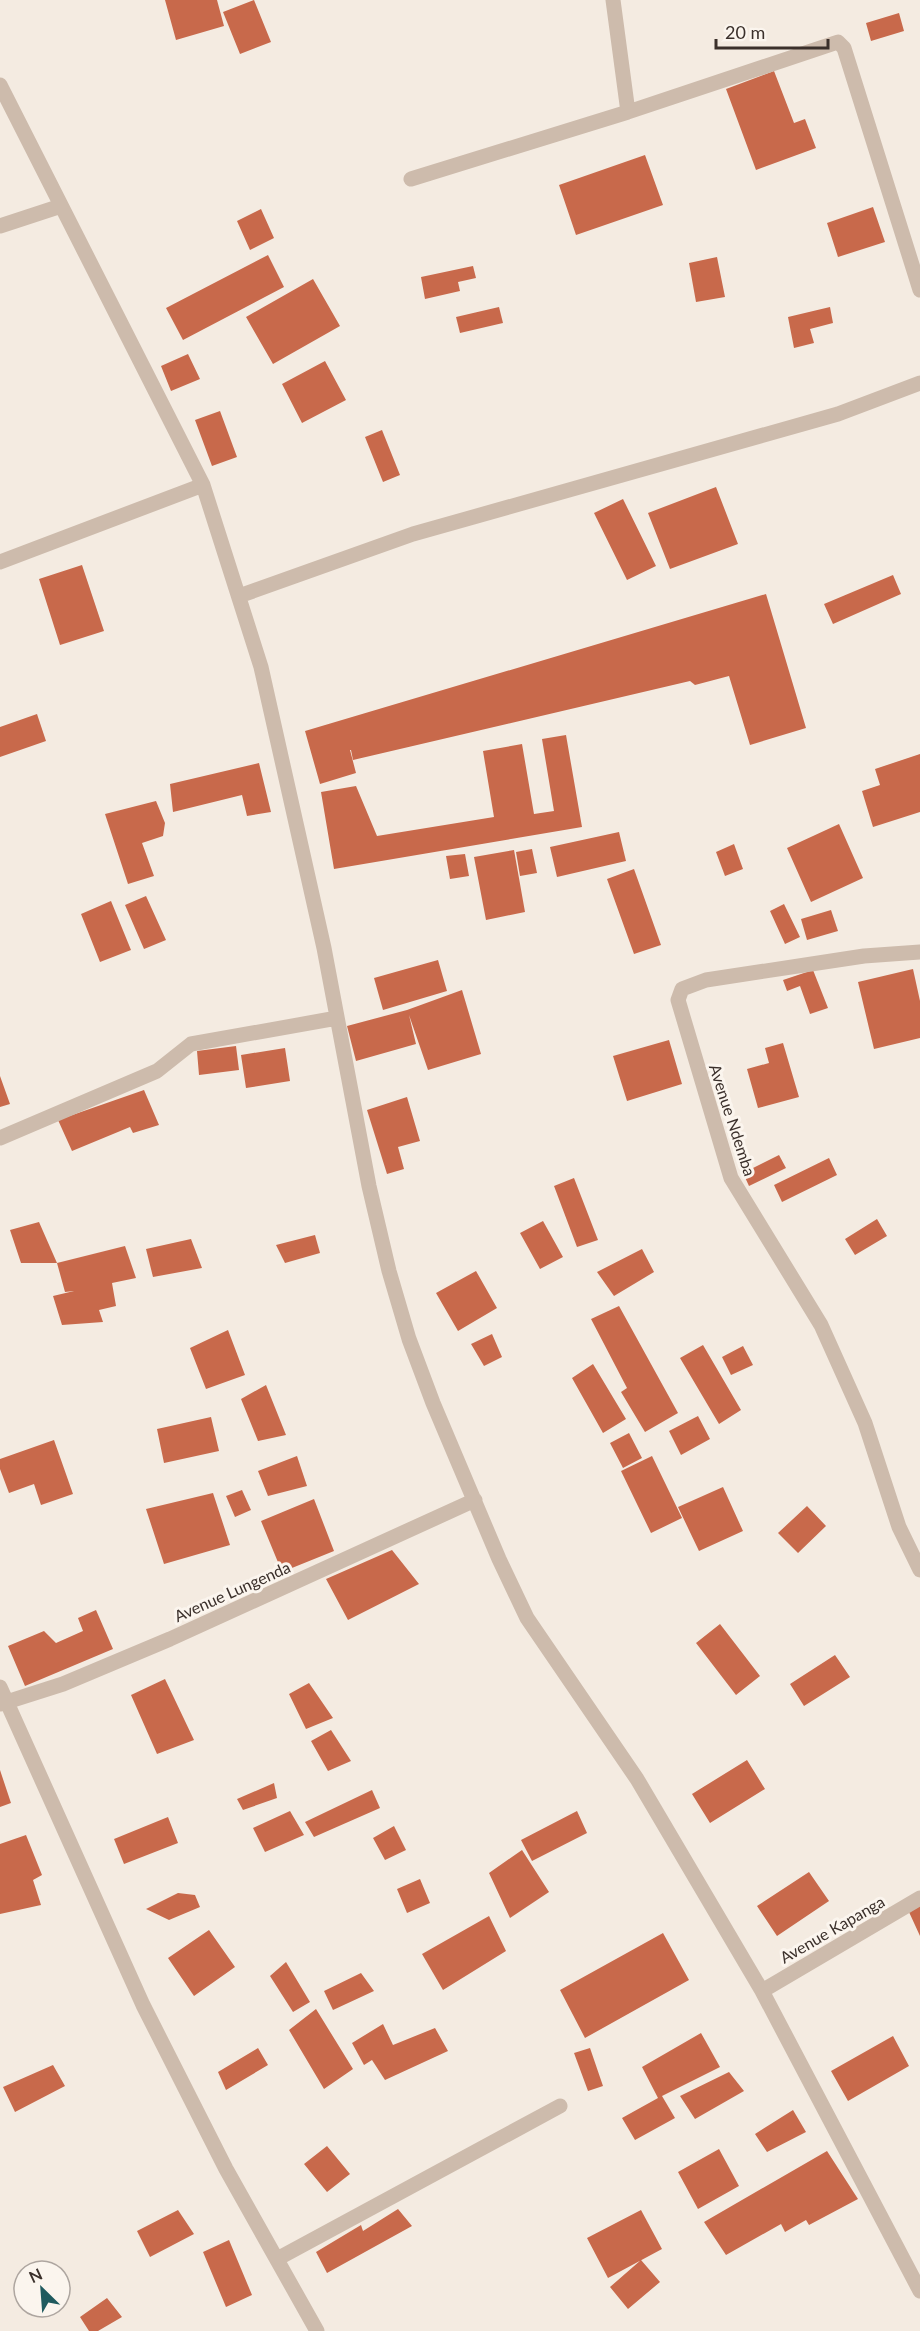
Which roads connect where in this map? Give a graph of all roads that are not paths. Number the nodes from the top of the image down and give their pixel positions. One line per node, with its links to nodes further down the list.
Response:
1 (613, 0): 3 (street)
2 (0, 85): 5 (street)
3 (628, 112): 4 (street); 7 (street)
4 (411, 179)
5 (61, 206): 6 (street); 9 (street)
6 (0, 226)
7 (920, 290)
8 (920, 383): 11 (street)
9 (203, 485): 10 (street); 11 (street)
10 (0, 562)
11 (239, 596): 13 (street)
12 (920, 952): 16 (street, Avenue Ndemba)
13 (337, 1018): 14 (street); 15 (street)
14 (0, 1138)
15 (475, 1500): 18 (street, Avenue Lungenda); 20 (street)
16 (920, 1570)
17 (0, 1687): 18 (street)
18 (4, 1703): 22 (street)
19 (920, 1898): 20 (street, Avenue Kapanga)
20 (762, 1991): 23 (street)
21 (560, 2106): 22 (street)
22 (277, 2259): 24 (street)
23 (920, 2290)
24 (317, 2331)

